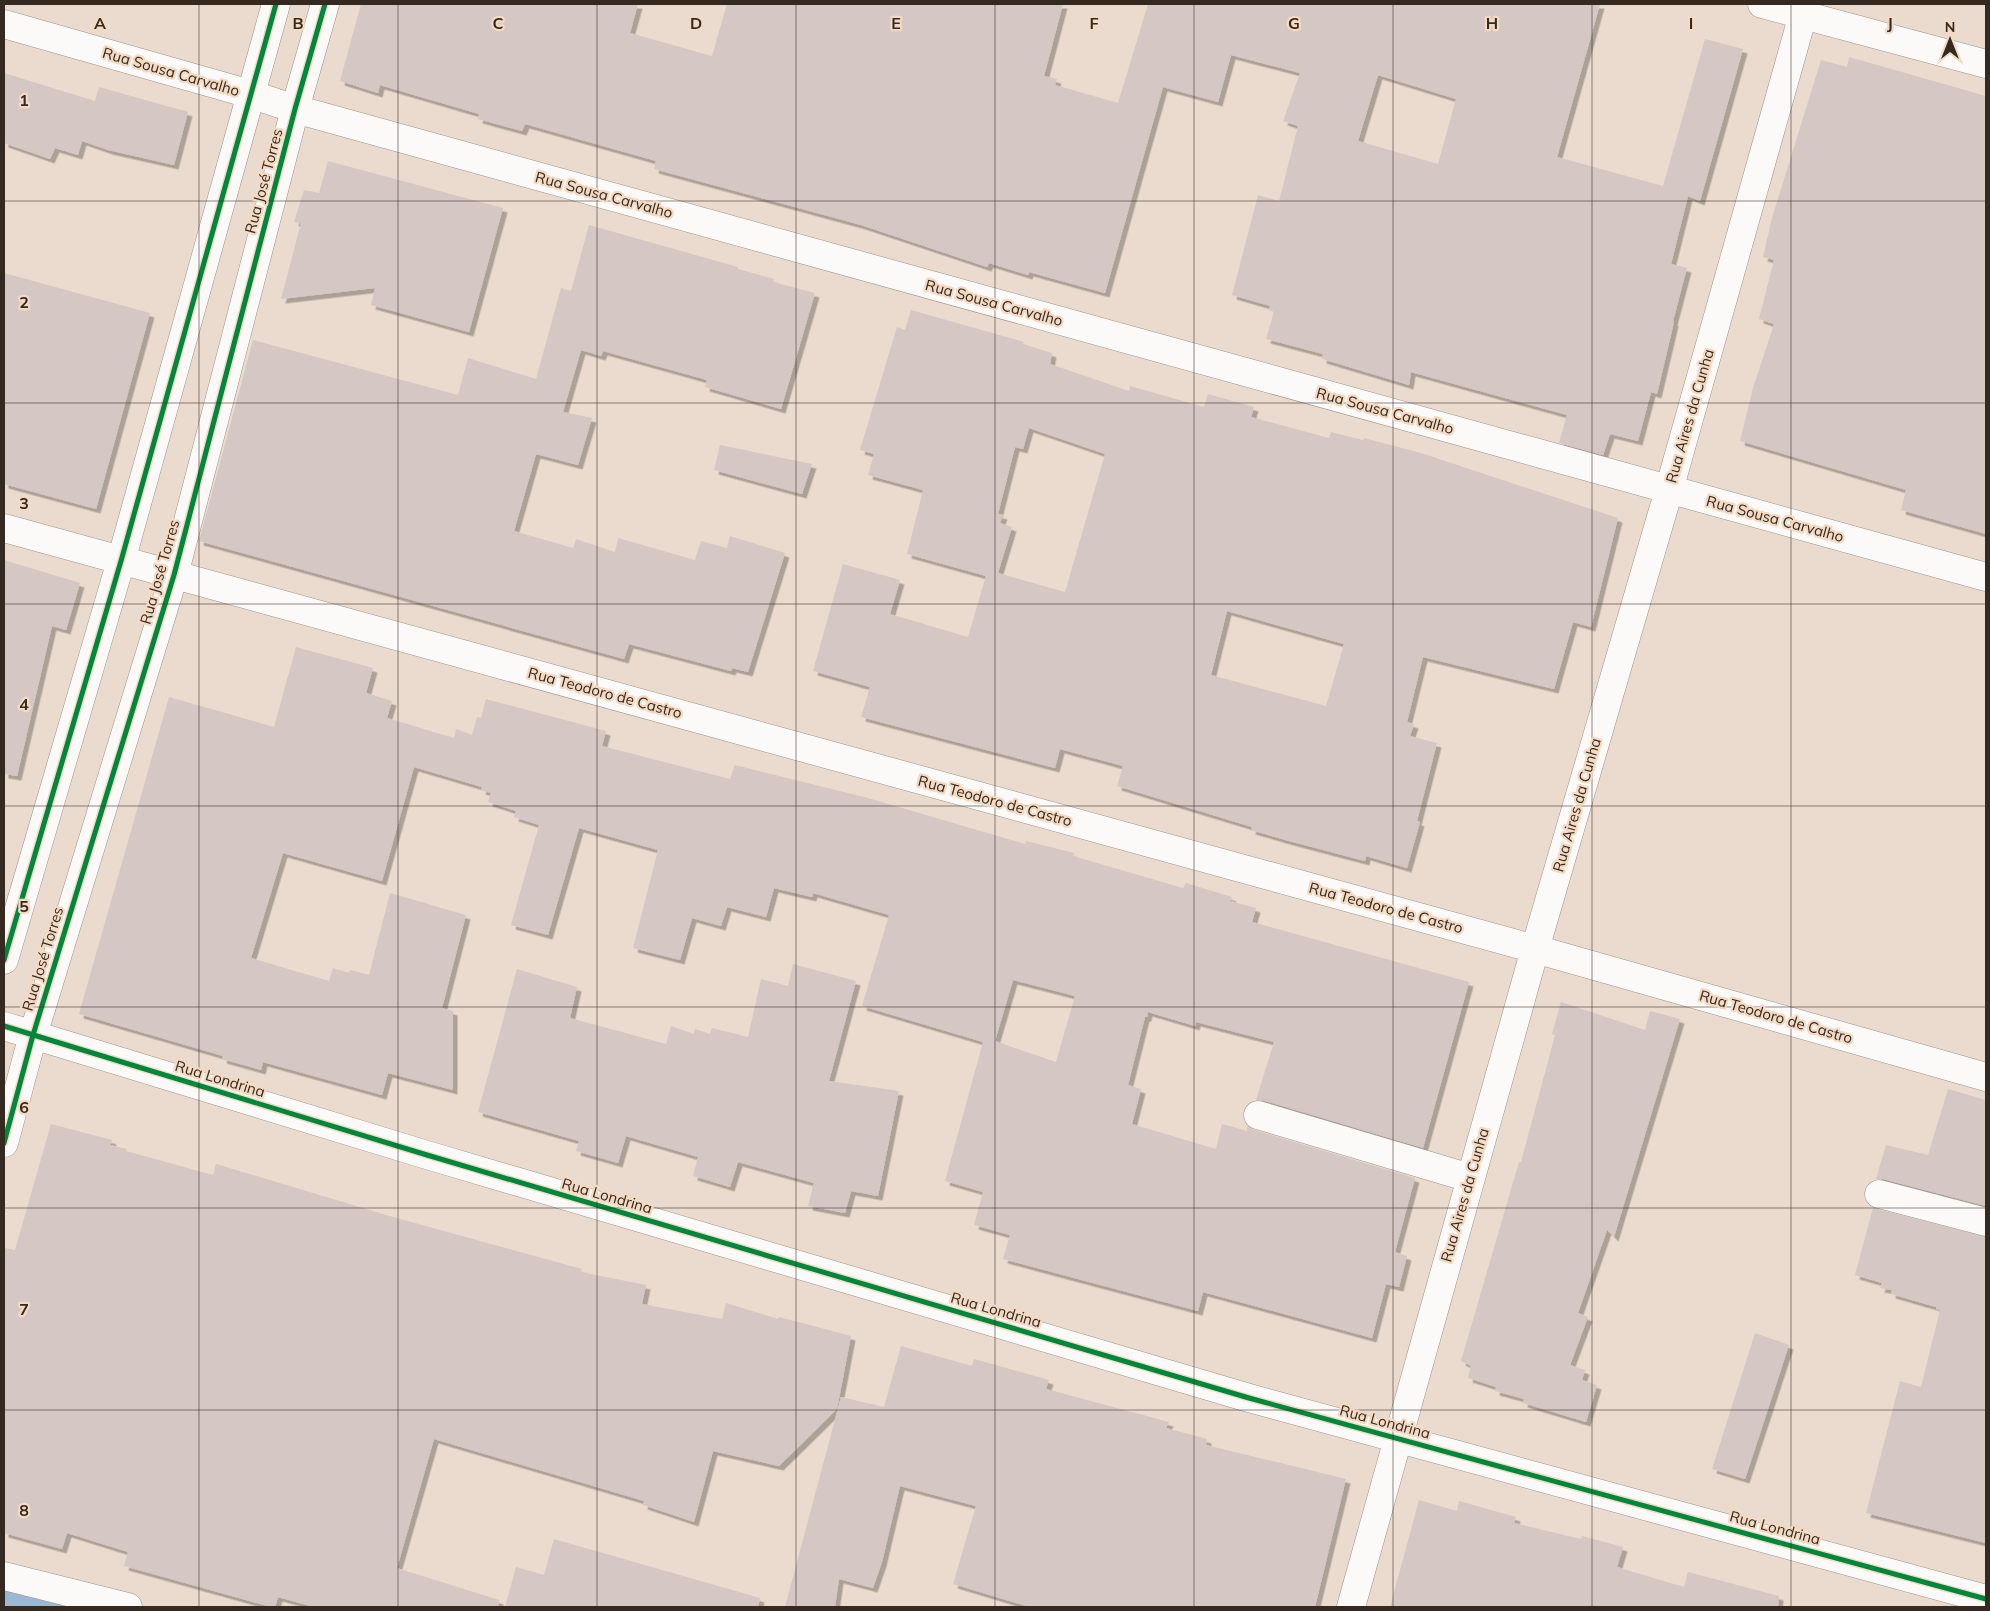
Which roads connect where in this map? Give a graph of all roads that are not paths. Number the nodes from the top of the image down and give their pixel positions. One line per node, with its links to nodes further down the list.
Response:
1 (276, 4): 7 (street)
2 (324, 4): 8 (street, Rua José Torres)
3 (1762, 4): 4 (street)
4 (1804, 9): 6 (street); 9 (street, Rua Aires da Cunha)
5 (4, 24): 7 (street, Rua Sousa Carvalho)
6 (1986, 64)
7 (250, 94): 8 (street, Rua Sousa Carvalho); 11 (street)
8 (295, 109): 9 (street, Rua Sousa Carvalho); 12 (street, Rua José Torres)
9 (1669, 490): 13 (street, Rua Sousa Carvalho); 14 (street, Rua Aires da Cunha)
10 (4, 528): 11 (street, Rua Teodoro de Castro)
11 (121, 561): 12 (street, Rua Teodoro de Castro); 15 (street)
12 (174, 575): 14 (street, Rua Teodoro de Castro); 17 (street, Rua José Torres)
13 (1986, 577)
14 (1535, 949): 18 (street, Rua Teodoro de Castro); 22 (street, Rua Aires da Cunha)
15 (4, 960)
16 (4, 1026): 17 (street, Rua Londrina)
17 (33, 1035): 19 (street, Rua José Torres); 25 (street, Rua Londrina)
18 (1986, 1077)
19 (12, 1084): 21 (street, Rua José Torres)
20 (1258, 1116): 22 (street)
21 (4, 1143)
22 (1470, 1178): 25 (street, Rua Aires da Cunha)
23 (1878, 1194): 24 (street)
24 (1986, 1222)
25 (1397, 1439): 27 (street, Rua Londrina); 29 (street, Rua Aires da Cunha)
26 (4, 1576): 28 (street)
27 (1986, 1599)
28 (119, 1606)
29 (1351, 1607)

